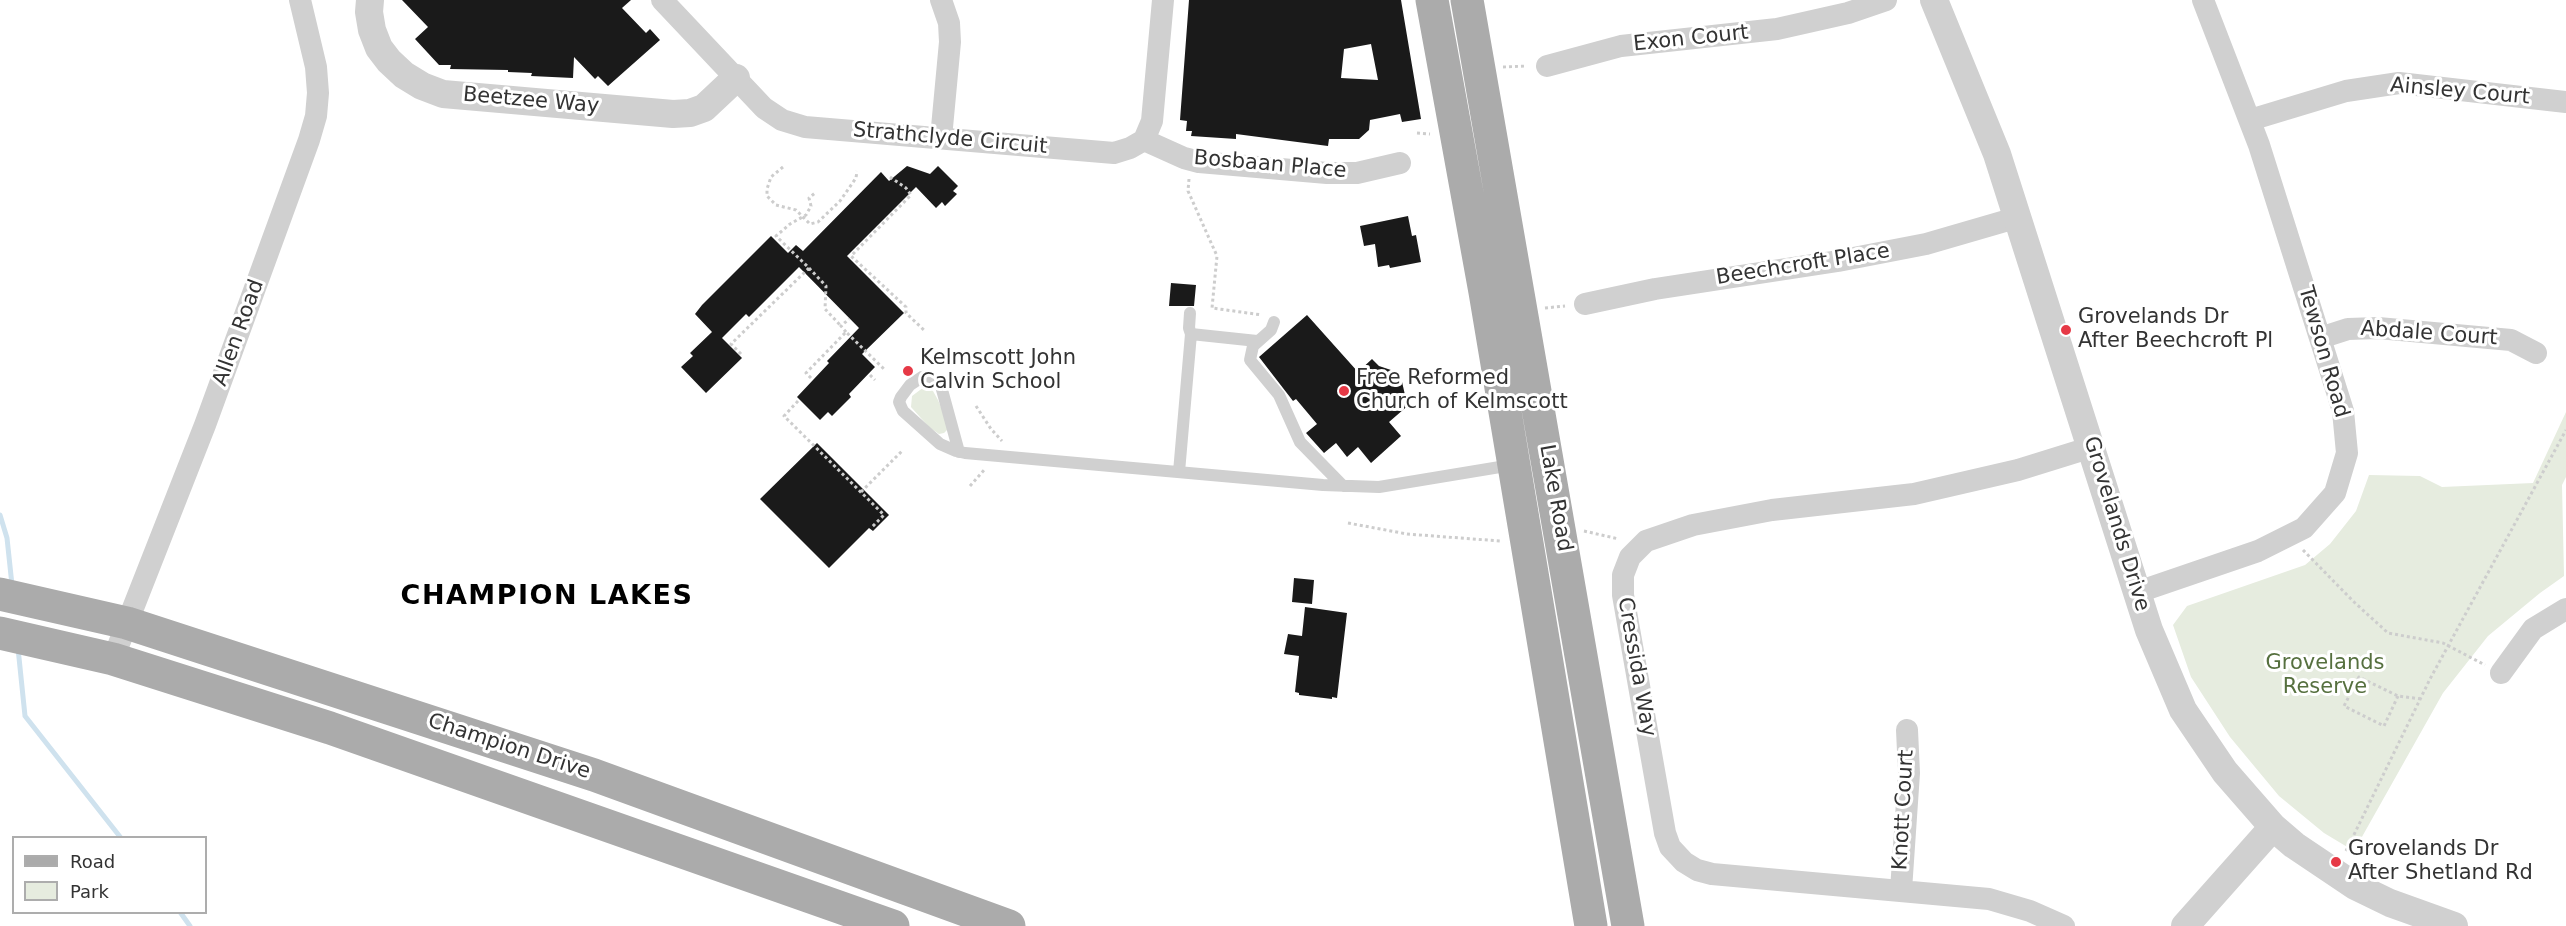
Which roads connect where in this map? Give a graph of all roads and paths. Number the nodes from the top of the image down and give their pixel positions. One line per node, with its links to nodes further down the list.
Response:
1 (300, 0): 67 (street, Allen Road)
2 (370, 0): 13 (street, Beetzee Way)
3 (662, 0): 13 (street, Strathclyde Circuit)
4 (941, 0): 16 (street)
5 (1162, 0): 17 (street)
6 (1432, 0): 53 (main road, Lake Road)
7 (1467, 0): 51 (main road, Lake Road)
8 (1886, 0): 11 (street, Exon Court)
9 (1934, 0): 24 (street, Grovelands Drive)
10 (2203, 0): 15 (street, Tewson Road)
11 (1547, 66): 12 (path)
12 (1494, 67)
13 (736, 78): 16 (street, Strathclyde Circuit)
14 (2566, 102): 15 (street, Ainsley Court)
15 (2250, 120): 36 (street, Tewson Road)
16 (941, 138): 17 (street, Strathclyde Circuit)
17 (1144, 140): 18 (street, Bosbaan Place)
18 (1400, 163)
19 (783, 167): 25 (path)
20 (857, 171): 25 (path)
21 (1189, 175): 31 (path)
22 (890, 177): 33 (path)
23 (815, 194): 25 (path)
24 (2019, 217): 27 (street, Beechcroft Place); 47 (street, Grovelands Drive)
25 (802, 218): 26 (path)
26 (809, 268): 32 (path); 39 (path)
27 (1585, 304): 28 (path)
28 (1535, 309)
29 (1190, 313): 35 (lane)
30 (849, 319): 32 (path)
31 (1268, 320): 37 (lane)
32 (841, 326): 34 (path)
33 (925, 331)
34 (846, 332): 40 (path); 42 (path)
35 (1191, 334): 37 (lane); 54 (lane)
36 (2320, 338): 38 (street, Abdale Court); 64 (street, Tewson Road)
37 (1257, 341): 56 (lane)
38 (2536, 353)
39 (741, 354)
40 (885, 370)
41 (870, 375): 43 (path)
42 (812, 378)
43 (875, 380)
44 (798, 400): 57 (path)
45 (976, 406): 48 (path)
46 (2566, 430): 69 (path)
47 (2092, 447): 64 (street, Grovelands Drive); 77 (street, Cressida Way)
48 (1008, 448)
49 (902, 451): 57 (path)
50 (959, 452): 50 (lane); 54 (lane)
51 (1548, 460): 53 (main road); 81 (main road, Lake Road)
52 (991, 462): 55 (path)
53 (1513, 465): 56 (lane); 80 (main road, Lake Road)
54 (1179, 472): 56 (lane)
55 (970, 486)
56 (1343, 486)
57 (861, 492): 59 (path)
58 (1348, 523): 61 (path)
59 (872, 527)
60 (1581, 532): 62 (path)
61 (1505, 540)
62 (1626, 541)
63 (2301, 546): 69 (path)
64 (2138, 592): 75 (street, Grovelands Drive)
65 (0, 594): 67 (main road, Champion Drive)
66 (2566, 609): 71 (street)
67 (126, 623): 70 (street, Allen Road); 79 (main road, Champion Drive)
68 (0, 633): 70 (main road, Champion Drive)
69 (2449, 646): 71 (path); 73 (path)
70 (100, 655): 78 (main road, Champion Drive)
71 (2501, 673)
72 (2398, 696): 72 (path); 73 (path)
73 (2421, 699): 76 (path)
74 (1907, 730): 77 (street, Knott Court)
75 (2273, 827): 83 (street); 84 (street, Grovelands Drive)
76 (2342, 860)
77 (1901, 890): 82 (street, Cressida Way)
78 (893, 926)
79 (1009, 926)
80 (1591, 926)
81 (1628, 926)
82 (2064, 926)
83 (2185, 926)
84 (2454, 926)

